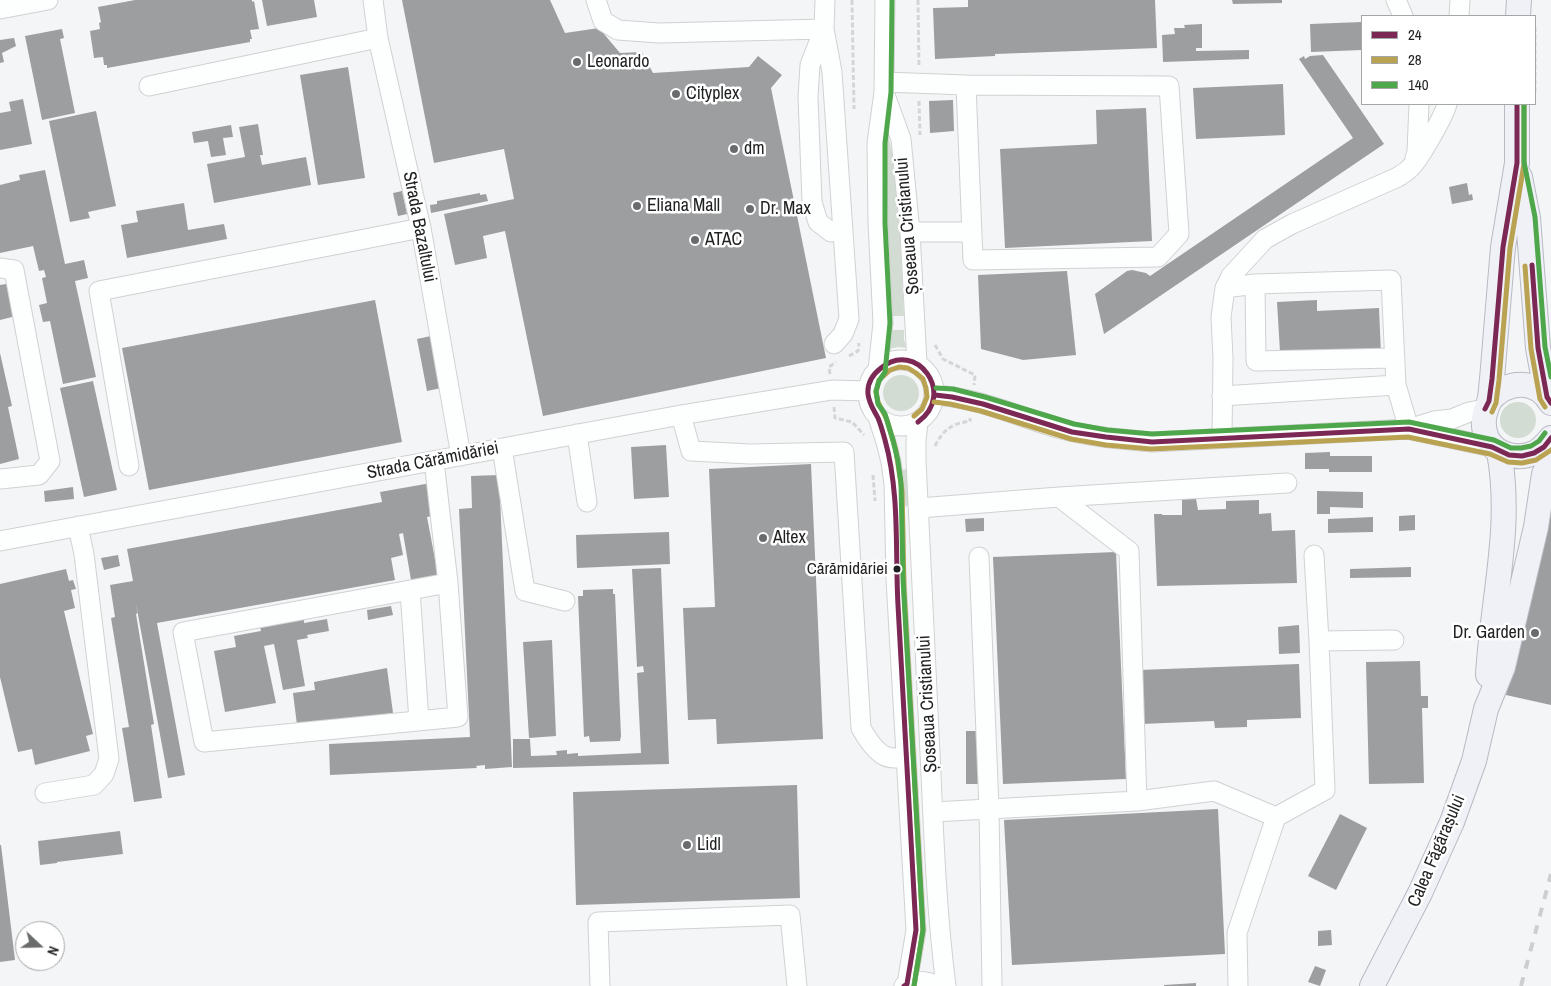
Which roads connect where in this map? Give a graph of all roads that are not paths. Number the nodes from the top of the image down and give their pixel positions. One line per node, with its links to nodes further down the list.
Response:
1 (48, 0): 9 (street)
2 (373, 0): 14 (street, Strada Bazaltului)
3 (596, 0): 13 (street)
4 (824, 0): 13 (street)
5 (886, 0): 17 (street, Șoseaua Cristianului)
6 (1396, 0): 10 (street)
7 (1460, 0): 11 (street)
8 (1519, 0): 12 (main road)
9 (0, 9)
10 (1403, 15)
11 (1459, 15)
12 (1518, 15)
13 (824, 29): 24 (street); 24 (street)
14 (378, 38): 16 (street); 23 (street, Strada Bazaltului)
15 (966, 85): 17 (street); 26 (street); 26 (street)
16 (149, 86)
17 (884, 87): 25 (street, Șoseaua Cristianului); 33 (street, Șoseaua Cristianului)
18 (1419, 105): 22 (street)
19 (1447, 105): 22 (street)
20 (1517, 105): 21 (main road, Calea Făgărașului)
21 (1517, 162): 38 (main road, Calea Făgărașului); 39 (main road, Calea Făgărașului)
22 (1412, 166): 29 (street)
23 (421, 228): 49 (street, Strada Bazaltului); 52 (street)
24 (843, 230): 30 (street)
25 (910, 232): 26 (street); 32 (street, Șoseaua Cristianului)
26 (971, 232)
27 (0, 268): 53 (street)
28 (1255, 284): 29 (street); 31 (street); 31 (street)
29 (1225, 288): 37 (street)
30 (834, 344)
31 (1394, 358): 34 (street)
32 (916, 363): 33 (street); 36 (street)
33 (878, 370): 35 (street)
34 (1396, 385): 37 (street); 43 (street)
35 (868, 391): 40 (street, Strada Cărămidăriei); 41 (street)
36 (935, 395): 42 (street); 45 (street)
37 (1222, 396): 45 (street)
38 (1549, 400): 39 (main road, Calea Făgărașului)
39 (1487, 405): 43 (street); 48 (main road, Calea Făgărașului)
40 (681, 415): 44 (street, Strada Cărămidăriei); 69 (street)
41 (878, 417): 42 (street); 69 (street, Șoseaua Cristianului)
42 (918, 422): 57 (street, Șoseaua Cristianului)
43 (1409, 429): 45 (street); 48 (street)
44 (577, 434): 47 (street, Strada Cărămidăriei); 56 (street)
45 (1222, 438)
46 (1551, 438): 48 (main road, Calea Făgărașului); 51 (main road, Calea Făgărașului)
47 (502, 448): 49 (street, Strada Cărămidăriei); 64 (street)
48 (1496, 449): 67 (main road, Calea Făgărașului)
49 (461, 456): 50 (street, Strada Cărămidăriei)
50 (434, 461): 58 (street, Strada Cărămidăriei); 62 (street)
51 (1551, 462): 67 (main road, Calea Făgărașului)
52 (129, 466)
53 (0, 479)
54 (1287, 483): 55 (street)
55 (1059, 496): 57 (street); 71 (street)
56 (587, 502)
57 (919, 508): 73 (street, Șoseaua Cristianului)
58 (78, 526): 59 (street, Strada Cărămidăriei); 70 (street)
59 (0, 541)
60 (1314, 555): 66 (street)
61 (979, 557): 72 (street)
62 (448, 583): 63 (street); 68 (street)
63 (410, 590): 68 (street); 68 (street)
64 (565, 601)
65 (1394, 640): 66 (street)
66 (1320, 641): 74 (street)
67 (1486, 709): 82 (main road, Calea Făgărașului)
68 (419, 721)
69 (906, 758): 75 (street, Șoseaua Cristianului)
70 (45, 793)
71 (1137, 801): 72 (street); 74 (street)
72 (989, 809): 73 (street); 80 (street)
73 (933, 812): 79 (street, Șoseaua Cristianului)
74 (1276, 817): 81 (street)
75 (905, 985): 78 (street, Șoseaua Cristianului)
76 (600, 986): 77 (street)
77 (796, 986)
78 (938, 986)
79 (946, 986)
80 (992, 986)
81 (1238, 986)
82 (1372, 986)

